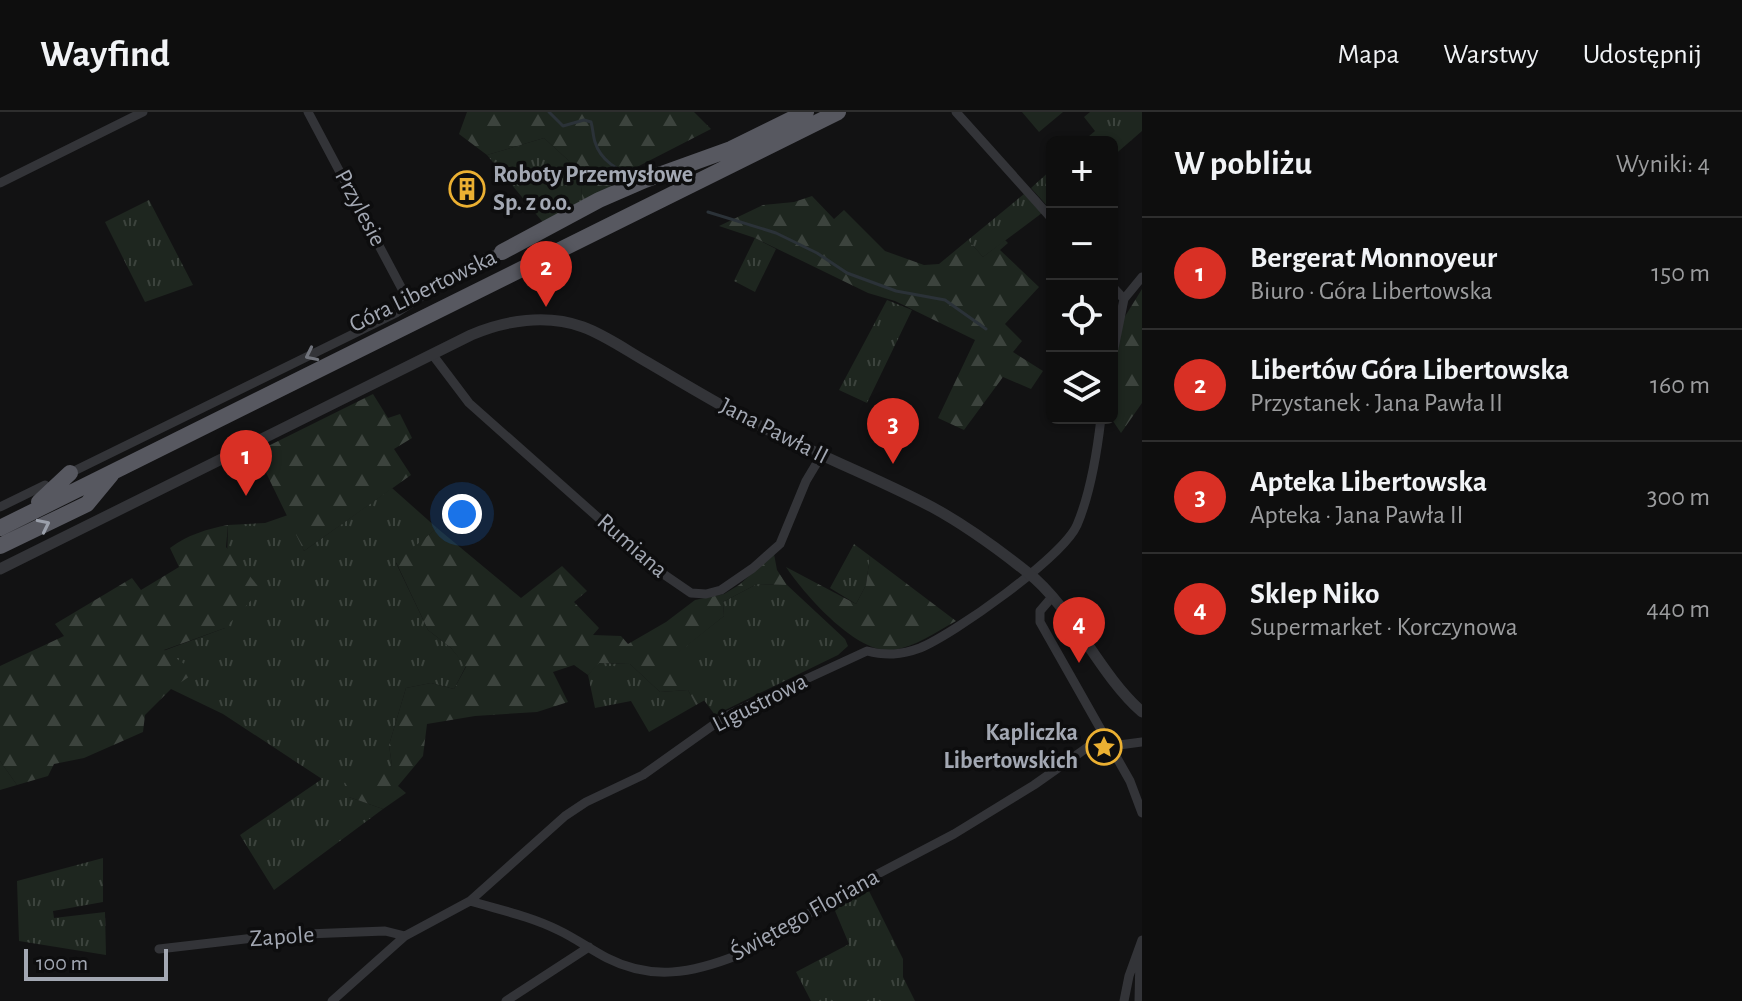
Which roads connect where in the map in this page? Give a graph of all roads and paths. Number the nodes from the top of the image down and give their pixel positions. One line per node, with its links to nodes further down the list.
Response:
1 (143, 112): 6 (street)
2 (308, 112): 12 (street, Przylesie)
3 (806, 112): 8 (highway)
4 (838, 112): 17 (highway, Góra Libertowska)
5 (956, 112): 7 (street)
6 (0, 183)
7 (1046, 212)
8 (502, 252): 12 (street, Góra Libertowska)
9 (1142, 277): 11 (street)
10 (1118, 292): 11 (street)
11 (1124, 299): 13 (street)
12 (410, 304): 18 (street, Góra Libertowska, one-way to 18)
13 (1113, 352)
14 (432, 354): 16 (street, Jana Pawła II); 16 (street, Rumiana); 24 (street)
15 (1100, 424): 25 (street, Ligustrowa)
16 (821, 456): 25 (street, Jana Pawła II)
17 (116, 470): 21 (highway, Góra Libertowska); 23 (highway, Góra Libertowska, one-way to 17)
18 (70, 473): 21 (highway)
19 (45, 485): 20 (street)
20 (0, 507)
21 (26, 515): 22 (highway, Góra Libertowska)
22 (0, 528)
23 (0, 546)
24 (0, 569)
25 (1030, 574): 26 (street, Jana Pawła II); 31 (street, Ligustrowa)
26 (1052, 597): 27 (street, Jana Pawła II); 28 (street)
27 (1142, 712)
28 (1105, 735): 29 (street); 30 (street); 34 (street, Świętego Floriana)
29 (1142, 742)
30 (1142, 813)
31 (470, 901): 32 (street); 34 (street, Świętego Floriana)
32 (405, 936): 35 (street, Zapole); 37 (street)
33 (1142, 940): 36 (street)
34 (589, 947): 38 (street)
35 (159, 949)
36 (1140, 952): 39 (street); 40 (street)
37 (332, 1001)
38 (506, 1001)
39 (1124, 1001)
40 (1139, 1001)

